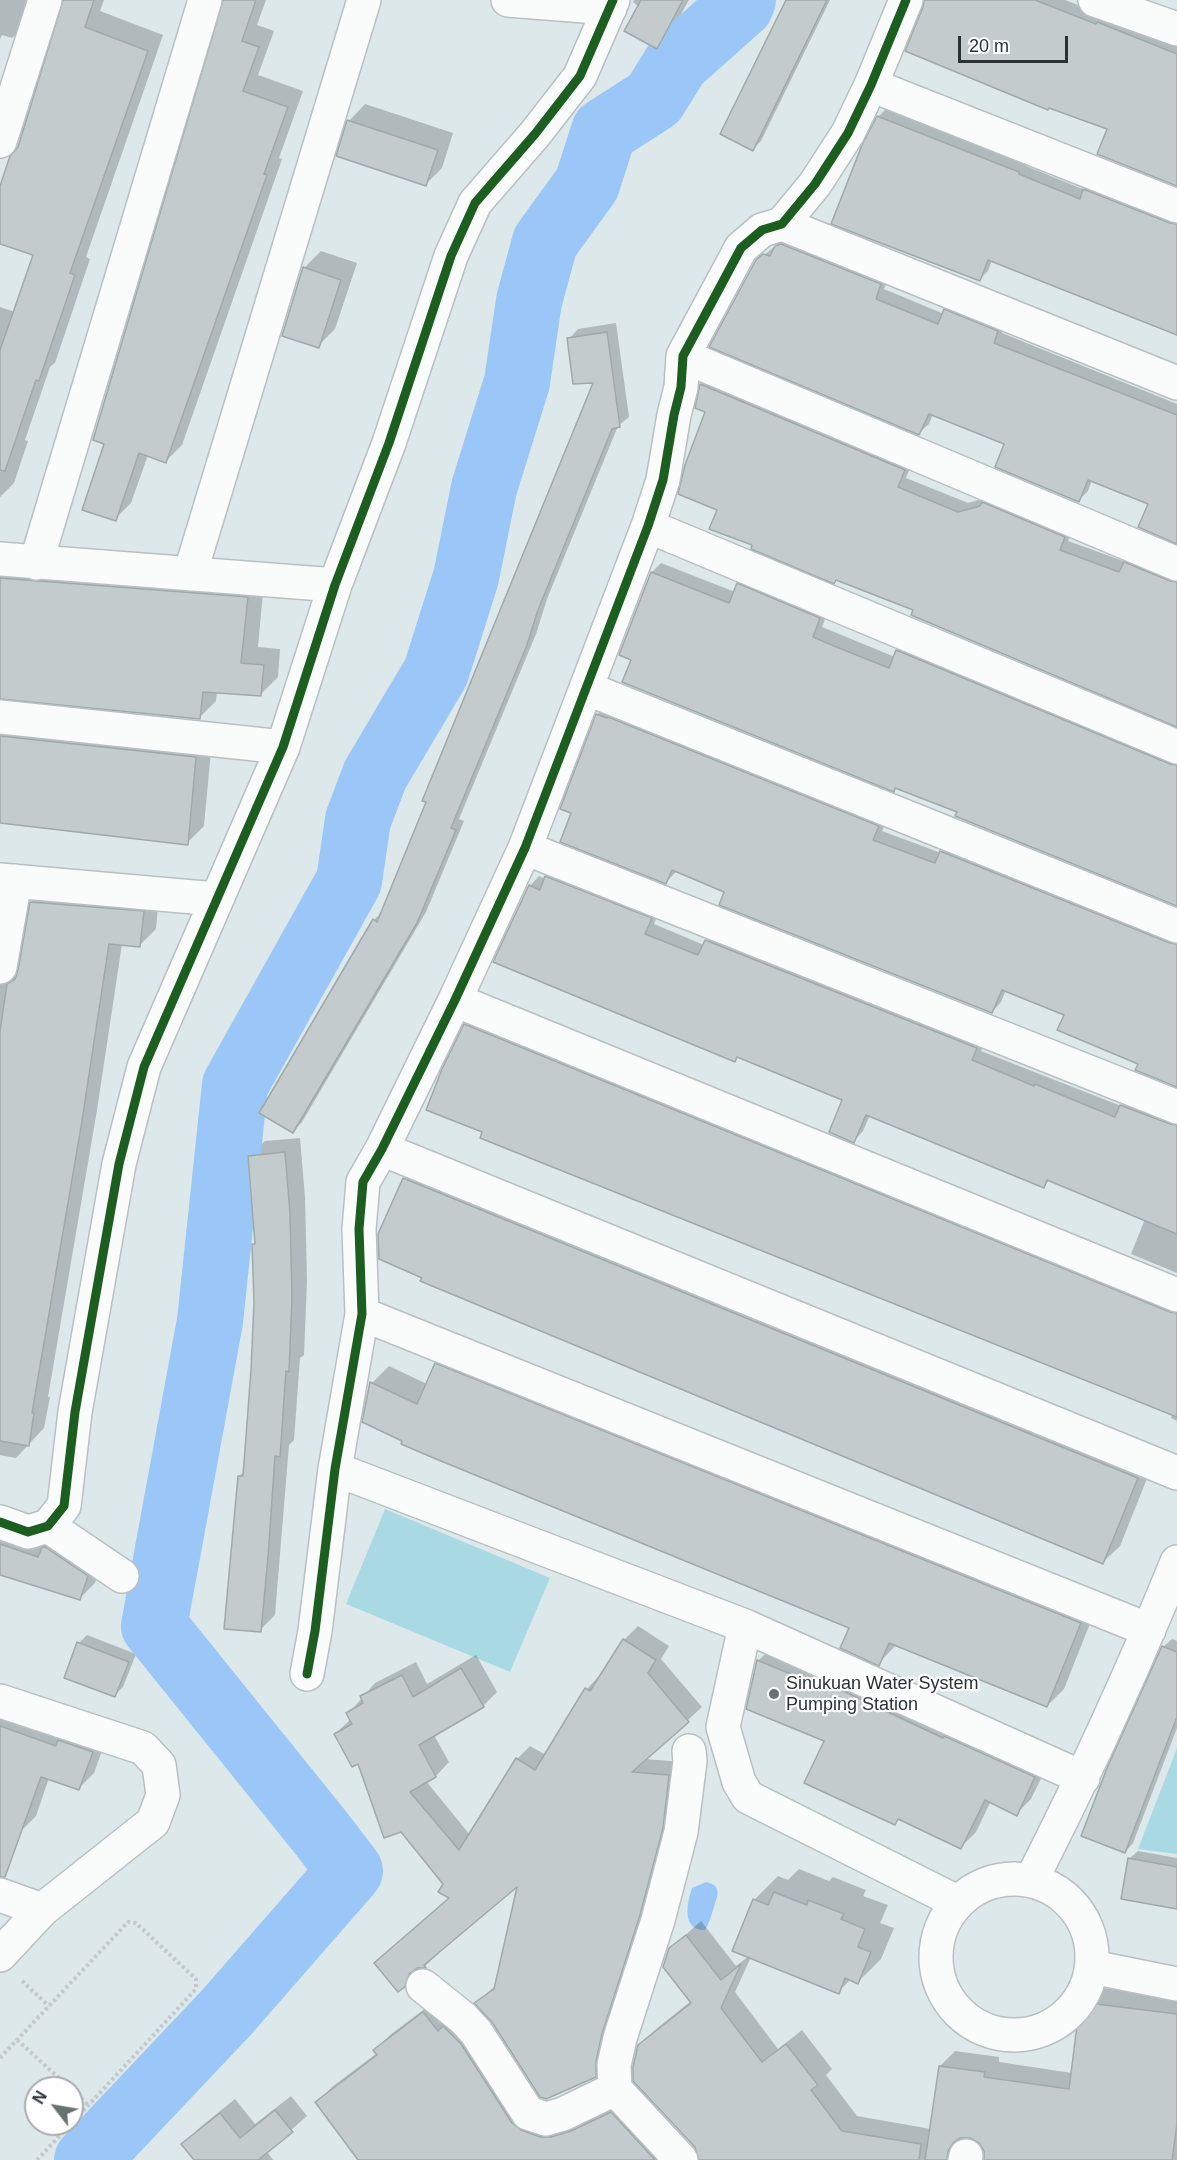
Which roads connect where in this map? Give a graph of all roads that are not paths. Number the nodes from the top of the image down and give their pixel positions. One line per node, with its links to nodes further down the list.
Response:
1 (45, 0): 10 (street)
2 (205, 0): 17 (street)
3 (364, 0): 19 (street)
4 (508, 0): 7 (street)
5 (906, 0): 9 (street)
6 (1095, 0): 8 (street)
7 (611, 4): 20 (street)
8 (1177, 29)
9 (871, 85): 11 (street); 12 (street)
10 (0, 141)
11 (1177, 206)
12 (782, 224): 13 (street); 14 (street)
13 (683, 356): 15 (street); 18 (street)
14 (1177, 383)
15 (648, 526): 21 (street); 24 (street)
16 (0, 559): 17 (street)
17 (36, 563): 19 (street)
18 (1177, 564)
19 (190, 574): 20 (street)
20 (335, 585): 23 (street)
21 (586, 688): 25 (street); 28 (street)
22 (0, 717): 23 (street)
23 (283, 747): 27 (street)
24 (1177, 747)
25 (525, 848): 30 (street); 31 (street)
26 (8, 881): 27 (street); 29 (street)
27 (216, 899): 38 (street)
28 (1177, 926)
29 (0, 967)
30 (455, 1000): 32 (street); 33 (street)
31 (1177, 1107)
32 (382, 1149): 34 (street); 36 (street)
33 (1177, 1295)
34 (362, 1314): 35 (street); 42 (street)
35 (335, 1469): 41 (street); 43 (street)
36 (1177, 1473)
37 (0, 1522): 38 (street)
38 (48, 1526): 40 (street)
39 (1177, 1562): 42 (street)
40 (122, 1576)
41 (745, 1626): 46 (street); 49 (street)
42 (1149, 1630): 46 (street)
43 (307, 1674)
44 (0, 1701): 50 (street)
45 (689, 1751): 55 (street)
46 (1083, 1778): 47 (street)
47 (1032, 1879): 49 (street); 52 (street)
48 (0, 1895): 50 (street)
49 (957, 1902): 52 (street)
50 (42, 1910): 51 (street)
51 (0, 1955)
52 (1092, 1967): 53 (street)
53 (1177, 1984)
54 (423, 1986): 55 (street)
55 (615, 2089): 56 (street)
56 (681, 2160)

